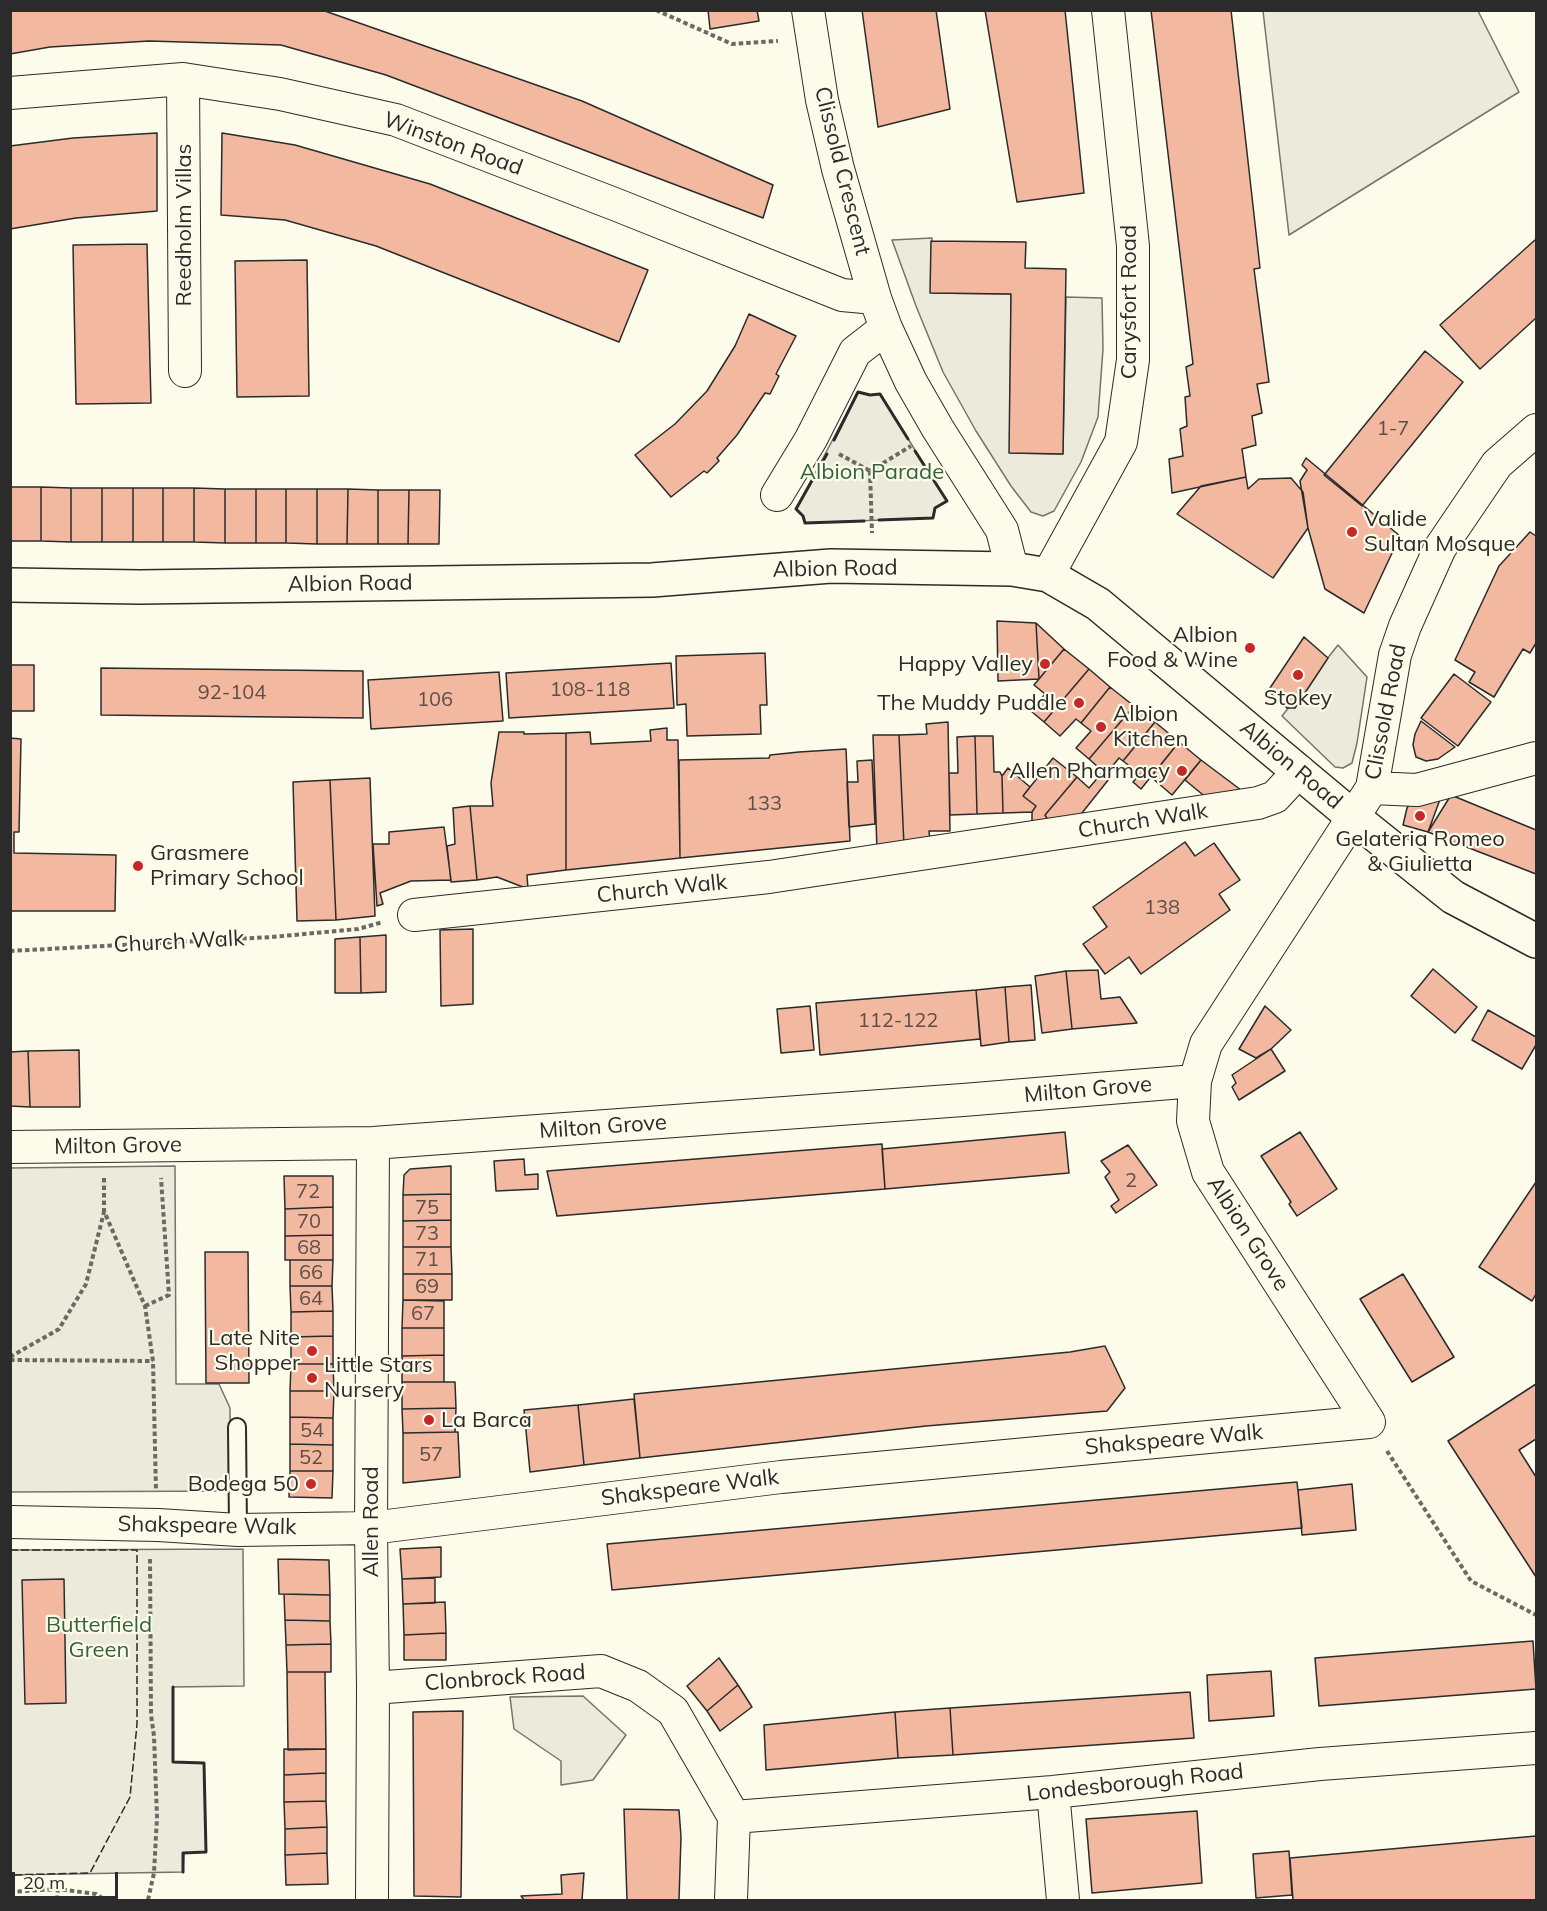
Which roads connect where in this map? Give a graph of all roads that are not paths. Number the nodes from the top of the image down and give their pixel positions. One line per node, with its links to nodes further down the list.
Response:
1 (1108, 10): 11 (street, Carysfort Road)
2 (810, 24): 5 (street, Clissold Crescent)
3 (183, 79): 4 (street, Winston Road); 5 (street, Winston Road); 7 (street, Reedholm Villas)
4 (10, 93)
5 (875, 298): 6 (street, Clissold Crescent)
6 (886, 328): 9 (street); 10 (street, Clissold Crescent)
7 (185, 371)
8 (1536, 430): 15 (street, Clissold Road)
9 (777, 495)
10 (1012, 569): 11 (main road, Albion Road); 12 (main road, Albion Road)
11 (1048, 576): 14 (main road, Albion Road)
12 (10, 585)
13 (1536, 758): 15 (street)
14 (1299, 771): 16 (main road, Albion Road); 17 (street, Church Walk)
15 (1372, 788): 16 (street, Clissold Road)
16 (1353, 817): 18 (main road, Albion Road); 19 (street, Albion Grove)
17 (414, 915)
18 (1536, 941)
19 (1195, 1081): 20 (street, Milton Grove); 22 (street, Albion Grove)
20 (373, 1143): 21 (street, Milton Grove); 25 (street, Allen Road)
21 (10, 1147)
22 (1369, 1422): 25 (street, Shakspeare Walk)
23 (237, 1427): 26 (lane)
24 (10, 1522): 26 (street, Shakspeare Walk)
25 (371, 1528): 26 (street, Shakspeare Walk); 27 (street, Allen Road)
26 (238, 1530)
27 (373, 1688): 30 (street, Clonbrock Road); 31 (street, Allen Road)
28 (1536, 1748): 29 (street, Londesborough Road)
29 (1053, 1792): 30 (street, Londesborough Road); 33 (street)
30 (734, 1817): 32 (street)
31 (372, 1900)
32 (730, 1900)
33 (1063, 1900)

